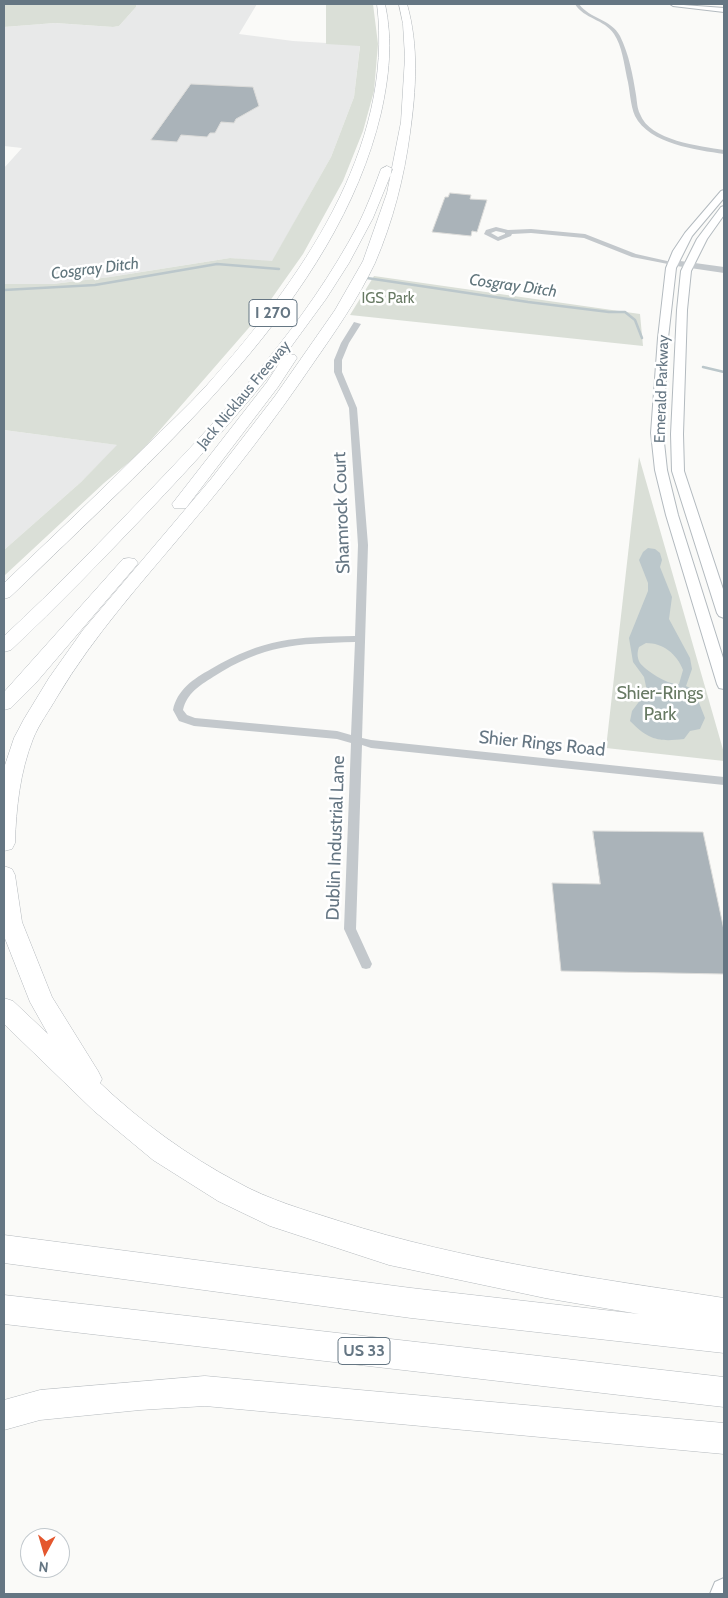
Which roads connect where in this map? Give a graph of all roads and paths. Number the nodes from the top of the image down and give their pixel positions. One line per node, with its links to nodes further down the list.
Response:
1 (381, 4): 19 (highway, Jack Nicklaus Freeway / I 270)
2 (403, 4): 7 (highway, Jack Nicklaus Freeway / I 270)
3 (577, 4): 8 (street)
4 (672, 4): 6 (main road)
5 (697, 4): 6 (main road)
6 (724, 8)
7 (410, 74): 13 (highway, Jack Nicklaus Freeway / I 270); 29 (highway)
8 (724, 152)
9 (724, 193): 12 (main road, Emerald Parkway)
10 (724, 209): 14 (main road, Emerald Parkway)
11 (508, 232): 12 (street)
12 (674, 263): 14 (street); 25 (main road, Emerald Parkway)
13 (341, 264): 24 (highway, Jack Nicklaus Freeway / I 270); 26 (highway)
14 (688, 264): 15 (street); 17 (main road, Emerald Parkway)
15 (724, 270)
16 (357, 324): 23 (street, Shamrock Court)
17 (680, 346): 18 (main road, Emerald Parkway)
18 (679, 369): 22 (main road, Emerald Parkway)
19 (65, 535): 20 (highway); 21 (highway, Jack Nicklaus Freeway / I 270)
20 (4, 585)
21 (4, 593)
22 (724, 614)
23 (360, 639): 27 (street, Shamrock Court); 27 (street, Shier Rings Road)
24 (4, 646)
25 (724, 684)
26 (4, 703)
27 (356, 740): 28 (street, Shier Rings Road); 31 (street, Dublin Industrial Lane)
28 (724, 781)
29 (4, 843)
30 (4, 875): 33 (highway)
31 (366, 964)
32 (4, 1008): 33 (highway)
33 (103, 1103): 36 (highway)
34 (4, 1249): 39 (highway)
35 (4, 1309): 38 (highway, US 33)
36 (724, 1313)
37 (4, 1319): 38 (highway)
38 (197, 1332): 40 (highway, US 33)
39 (724, 1338)
40 (724, 1392)
41 (4, 1415): 42 (highway)
42 (724, 1439)

